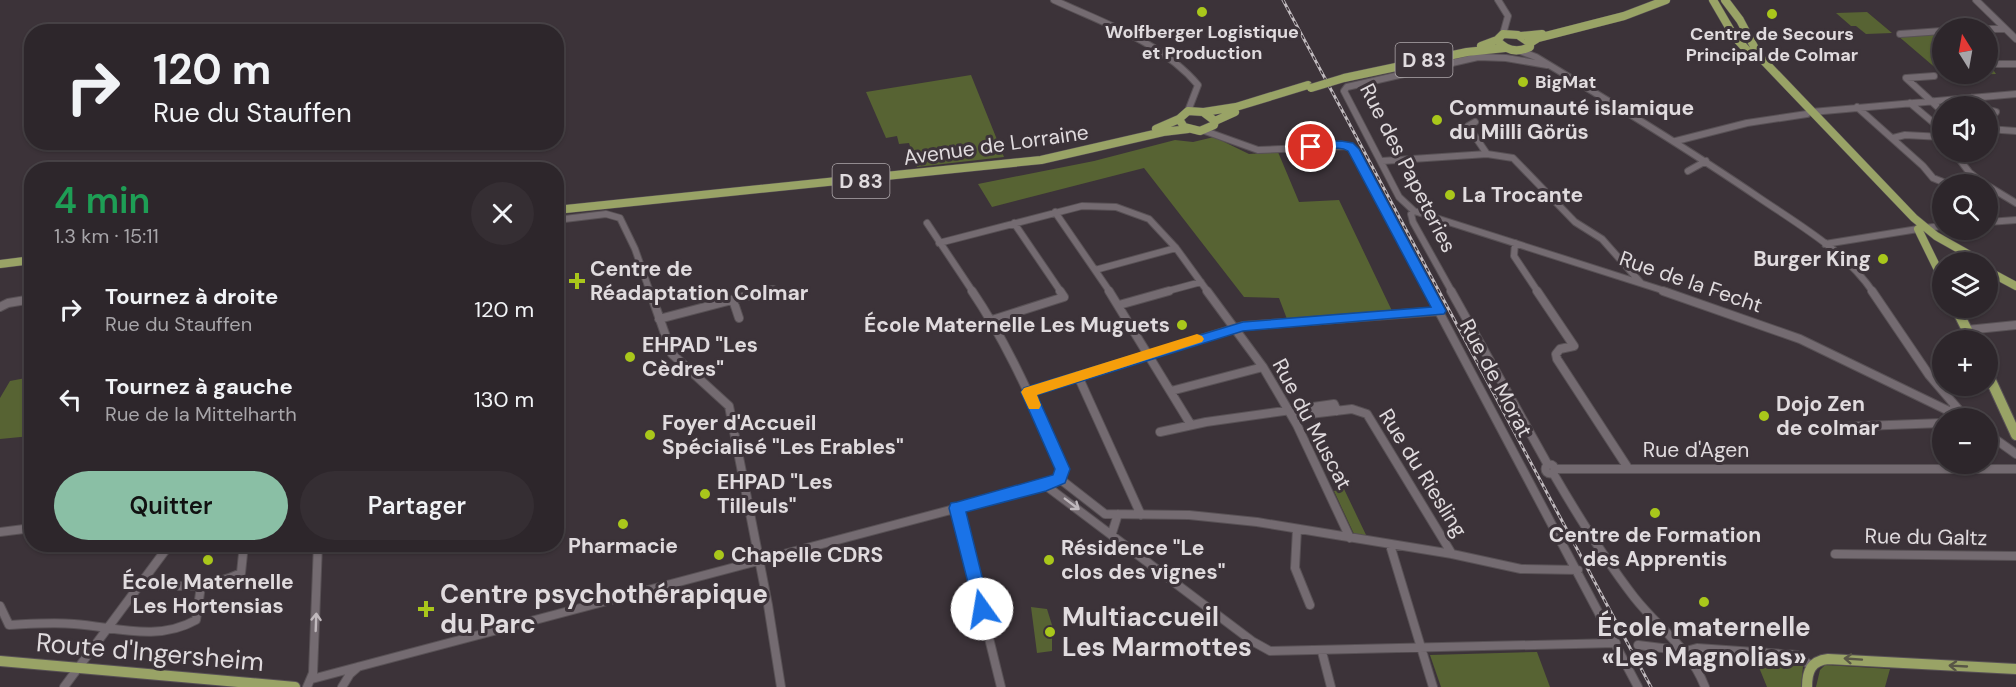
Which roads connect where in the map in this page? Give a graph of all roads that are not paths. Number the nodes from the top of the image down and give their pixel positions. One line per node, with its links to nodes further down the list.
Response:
1 (1054, 0): 32 (street)
2 (1498, 0): 10 (street)
3 (1657, 0): 15 (main road)
4 (1666, 0): 19 (main road)
5 (1713, 0): 22 (main road)
6 (1725, 0): 18 (main road)
7 (1731, 0): 18 (main road)
8 (1976, 0): 12 (street)
9 (1720, 1): 22 (main road)
10 (1507, 26): 15 (street); 16 (street)
11 (1998, 29): 12 (street)
12 (2005, 29): 17 (street)
13 (1932, 32): 14 (street)
14 (1900, 34)
15 (1518, 35): 16 (main road); 19 (main road)
16 (1500, 37): 20 (main road); 28 (main road, D 83)
17 (2016, 39)
18 (1750, 41): 38 (main road)
19 (1530, 45): 21 (main road); 26 (street)
20 (1505, 48): 21 (main road); 28 (main road, D 83)
21 (1520, 51): 23 (street)
22 (1754, 58): 38 (main road)
23 (1535, 60): 26 (street, Rue des Papeteries); 52 (street, Rue des Papeteries)
24 (1998, 64): 25 (street)
25 (2016, 64)
26 (1550, 66): 50 (street)
27 (1932, 76): 33 (street)
28 (1342, 77): 29 (main road, D 83, bridge)
29 (1310, 87): 37 (main road, D 83); 42 (main road, D 83)
30 (2016, 94): 31 (street)
31 (1994, 96)
32 (1191, 101): 36 (street); 37 (street)
33 (1931, 101): 34 (street)
34 (1910, 103): 35 (street); 41 (street)
35 (1857, 107): 38 (street); 49 (street)
36 (1188, 111): 37 (main road); 39 (main road)
37 (1202, 111): 42 (main road)
38 (1810, 113): 50 (street); 70 (main road)
39 (1179, 119): 43 (main road); 60 (main road, Avenue de Lorraine / D 83)
40 (1475, 122): 51 (street)
41 (1932, 122)
42 (1215, 123): 45 (main road); 48 (street, Rue de Morat)
43 (1188, 129): 45 (main road, Avenue de Lorraine); 61 (main road, Avenue de Lorraine / D 83)
44 (1998, 130): 46 (street)
45 (1205, 131): 48 (street, Rue de Morat)
46 (2016, 131)
47 (1932, 136): 49 (street)
48 (1227, 138): 96 (street, Rue de Morat)
49 (1893, 138): 57 (street)
50 (1676, 141): 53 (street)
51 (1487, 154): 52 (street); 89 (street)
52 (1382, 161): 62 (street, Rue des Papeteries)
53 (1706, 161): 55 (street); 73 (street)
54 (1963, 162): 56 (street)
55 (1688, 171)
56 (1975, 174)
57 (1932, 177)
58 (1998, 192): 59 (street)
59 (2016, 203)
60 (564, 204)
61 (564, 209)
62 (1414, 211): 72 (street, Rue de la Fecht); 121 (street, Rue des Papeteries)
63 (1055, 212): 68 (street, Rue du Muscat); 76 (street, Rue du Muscat); 84 (street)
64 (564, 219): 99 (street)
65 (2016, 220): 66 (street)
66 (1998, 221)
67 (927, 223): 71 (street)
68 (1014, 223): 71 (street, Rue du Muscat); 100 (street)
69 (1932, 228): 70 (street)
70 (1922, 229): 73 (street); 74 (main road); 75 (main road); 78 (main road)
71 (939, 243): 100 (street)
72 (1515, 243): 89 (street, Rue de la Fecht); 120 (street)
73 (1825, 244): 111 (street)
74 (1926, 244): 75 (main road); 79 (main road)
75 (1941, 244): 77 (main road)
76 (1176, 248): 84 (street); 88 (street, Rue du Muscat)
77 (1955, 252)
78 (1963, 252)
79 (1932, 257)
80 (24, 261): 81 (main road)
81 (0, 264)
82 (24, 267): 83 (main road)
83 (0, 269)
84 (1095, 270): 94 (street)
85 (1998, 271): 87 (main road)
86 (1998, 276): 90 (main road)
87 (2016, 281)
88 (1201, 282): 94 (street); 102 (street, Rue du Muscat)
89 (1641, 283): 110 (street, Rue de la Fecht)
90 (2016, 286)
91 (772, 289): 93 (street)
92 (24, 300): 95 (street)
93 (733, 300): 97 (street); 99 (street)
94 (1119, 305): 104 (street)
95 (0, 307)
96 (1440, 311): 102 (street); 143 (street, Rue de Morat)
97 (739, 318)
98 (1961, 318): 103 (main road)
99 (659, 319): 142 (street)
100 (992, 320): 108 (street)
101 (2016, 325): 103 (street)
102 (1235, 328): 104 (street); 105 (street, Rue du Muscat)
103 (1967, 330)
104 (1149, 354): 106 (street); 107 (street)
105 (1263, 367): 107 (street); 112 (street, Rue du Muscat)
106 (1078, 376): 108 (street); 128 (street)
107 (1171, 391): 114 (street)
108 (1029, 392): 123 (street)
109 (1998, 396): 117 (main road)
110 (1947, 408)
111 (1954, 408)
112 (1291, 413): 114 (street); 134 (street, Rue du Muscat); 139 (street, Rue du Riesling)
113 (1932, 423): 115 (street)
114 (1191, 425): 116 (street)
115 (1836, 427)
116 (1160, 432)
117 (2016, 435)
118 (1998, 441): 119 (street)
119 (2016, 454)
120 (1628, 468): 121 (street, Rue d'Agen); 122 (street, Rue d'Agen)
121 (1552, 469): 152 (street, Rue des Papeteries)
122 (2016, 469)
123 (1060, 479): 124 (street); 126 (street)
124 (1046, 485): 125 (street); 129 (street, one-way to 129)
125 (957, 508): 142 (street); 164 (street)
126 (1105, 514): 127 (street); 129 (street)
127 (1118, 514): 128 (street); 133 (street)
128 (1141, 514): 131 (street)
129 (1098, 524): 133 (street)
130 (24, 529): 132 (street)
131 (1297, 529): 134 (street); 146 (street)
132 (0, 532)
133 (1112, 533): 153 (street)
134 (1350, 538): 135 (street)
135 (1390, 545): 139 (street); 151 (street)
136 (164, 552): 144 (street)
137 (243, 552): 145 (street)
138 (318, 552): 159 (street, one-way to 138)
139 (1452, 554): 143 (street)
140 (1835, 554): 141 (street, Rue du Galtz)
141 (2016, 556)
142 (759, 560): 155 (street); 163 (street)
143 (1578, 570): 149 (street, Rue de Morat)
144 (141, 584): 145 (street); 148 (street)
145 (201, 586): 148 (street)
146 (1310, 605)
147 (0, 606): 148 (street)
148 (110, 627): 157 (street)
149 (1616, 644): 151 (street); 167 (street, Rue de Morat)
150 (1638, 645): 152 (street)
151 (1420, 649): 153 (street); 166 (street)
152 (1686, 651): 156 (street); 168 (street, Rue des Papeteries)
153 (1322, 652): 165 (street)
154 (0, 661): 157 (main road, Route d'Ingersheim)
155 (360, 666): 159 (street); 162 (street)
156 (1811, 666): 158 (main road, one-way to 156); 169 (main road)
157 (78, 669): 160 (street); 161 (main road, Route d'Ingersheim)
158 (2016, 669)
159 (310, 683)
160 (64, 687)
161 (295, 687)
162 (342, 687)
163 (781, 687)
164 (1001, 687)
165 (1331, 687)
166 (1433, 687)
167 (1638, 687)
168 (1705, 687)
169 (1807, 687)

